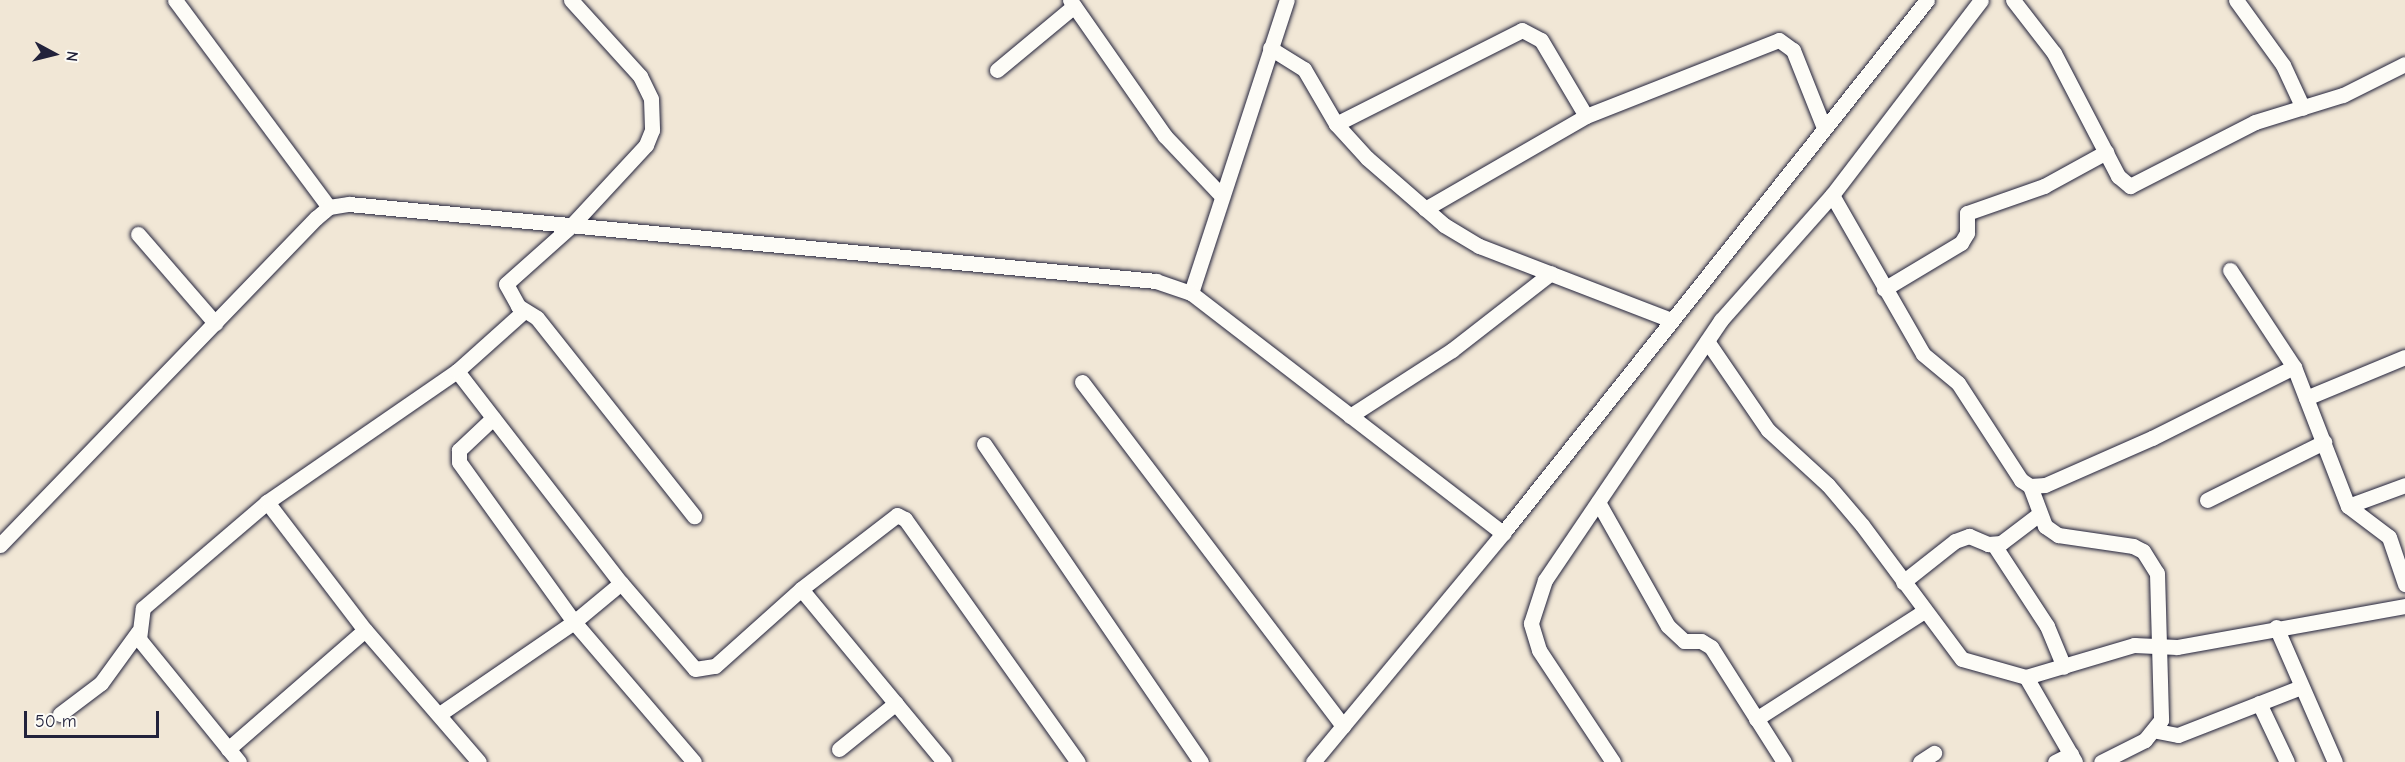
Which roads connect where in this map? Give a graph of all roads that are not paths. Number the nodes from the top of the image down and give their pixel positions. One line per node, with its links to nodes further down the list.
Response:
1 (174, 0): 19 (street)
2 (571, 0): 21 (street)
3 (1287, 0): 9 (street)
4 (1927, 0): 15 (street)
5 (1981, 0): 18 (street)
6 (2013, 0): 16 (street)
7 (2236, 0): 12 (street)
8 (1072, 3): 11 (street); 17 (street)
9 (1270, 48): 14 (street); 17 (street)
10 (2405, 64): 12 (street)
11 (997, 70)
12 (2303, 108): 16 (street)
13 (1586, 117): 14 (street); 15 (street); 20 (street)
14 (1336, 124): 20 (street)
15 (1824, 129): 28 (street)
16 (2106, 152): 25 (street)
17 (1220, 194): 26 (street)
18 (1832, 195): 25 (street); 30 (street)
19 (329, 207): 21 (street); 29 (street)
20 (1425, 209): 24 (street)
21 (571, 226): 26 (street); 27 (street)
22 (138, 234): 29 (street)
23 (2230, 270): 32 (street)
24 (1551, 273): 28 (street); 36 (street)
25 (1884, 289): 41 (street)
26 (1191, 294): 36 (street)
27 (523, 312): 33 (street); 47 (street)
28 (1671, 320): 48 (street)
29 (215, 322): 49 (street)
30 (1707, 341): 44 (street); 51 (street)
31 (2405, 357): 35 (street)
32 (2294, 367): 35 (street); 41 (street)
33 (457, 371): 37 (street); 43 (street)
34 (1082, 382): 70 (street)
35 (2306, 398): 38 (street)
36 (1350, 416): 48 (street)
37 (493, 418): 52 (street); 57 (street)
38 (2324, 442): 42 (street); 45 (street)
39 (984, 444): 81 (street)
40 (2405, 485): 45 (street)
41 (2030, 486): 46 (street)
42 (2207, 500)
43 (267, 502): 59 (street); 60 (street)
44 (1598, 502): 69 (street); 83 (street)
45 (2348, 506): 53 (street)
46 (2039, 514): 50 (street); 61 (street)
47 (694, 516)
48 (1503, 533): 70 (street)
49 (0, 545)
50 (1994, 545): 51 (street); 62 (street)
51 (1904, 582): 56 (street)
52 (621, 583): 54 (street); 57 (street)
53 (2405, 584)
54 (801, 589): 65 (street); 80 (street)
55 (2405, 606): 58 (street)
56 (1924, 611): 63 (street); 69 (street)
57 (574, 622): 67 (street); 78 (street)
58 (2276, 627): 61 (street); 64 (street)
59 (365, 630): 67 (street); 72 (street)
60 (138, 632): 68 (street); 72 (street)
61 (2157, 648): 62 (street); 71 (street)
62 (2064, 667): 63 (street)
63 (2026, 677): 75 (street)
64 (2301, 687): 66 (street); 89 (street)
65 (896, 703): 73 (street); 79 (street)
66 (2259, 704): 71 (street); 88 (street)
67 (441, 713): 77 (street)
68 (60, 714)
69 (1756, 719): 84 (street)
70 (1343, 726): 82 (street)
71 (2157, 731): 87 (street)
72 (228, 749): 76 (street)
73 (839, 749)
74 (1934, 753): 85 (street)
75 (2073, 758): 86 (street)
76 (239, 762)
77 (479, 762)
78 (694, 762)
79 (944, 762)
80 (1078, 762)
81 (1201, 762)
82 (1313, 762)
83 (1613, 762)
84 (1784, 762)
85 (1920, 762)
86 (2055, 762)
87 (2101, 762)
88 (2287, 762)
89 (2335, 762)

